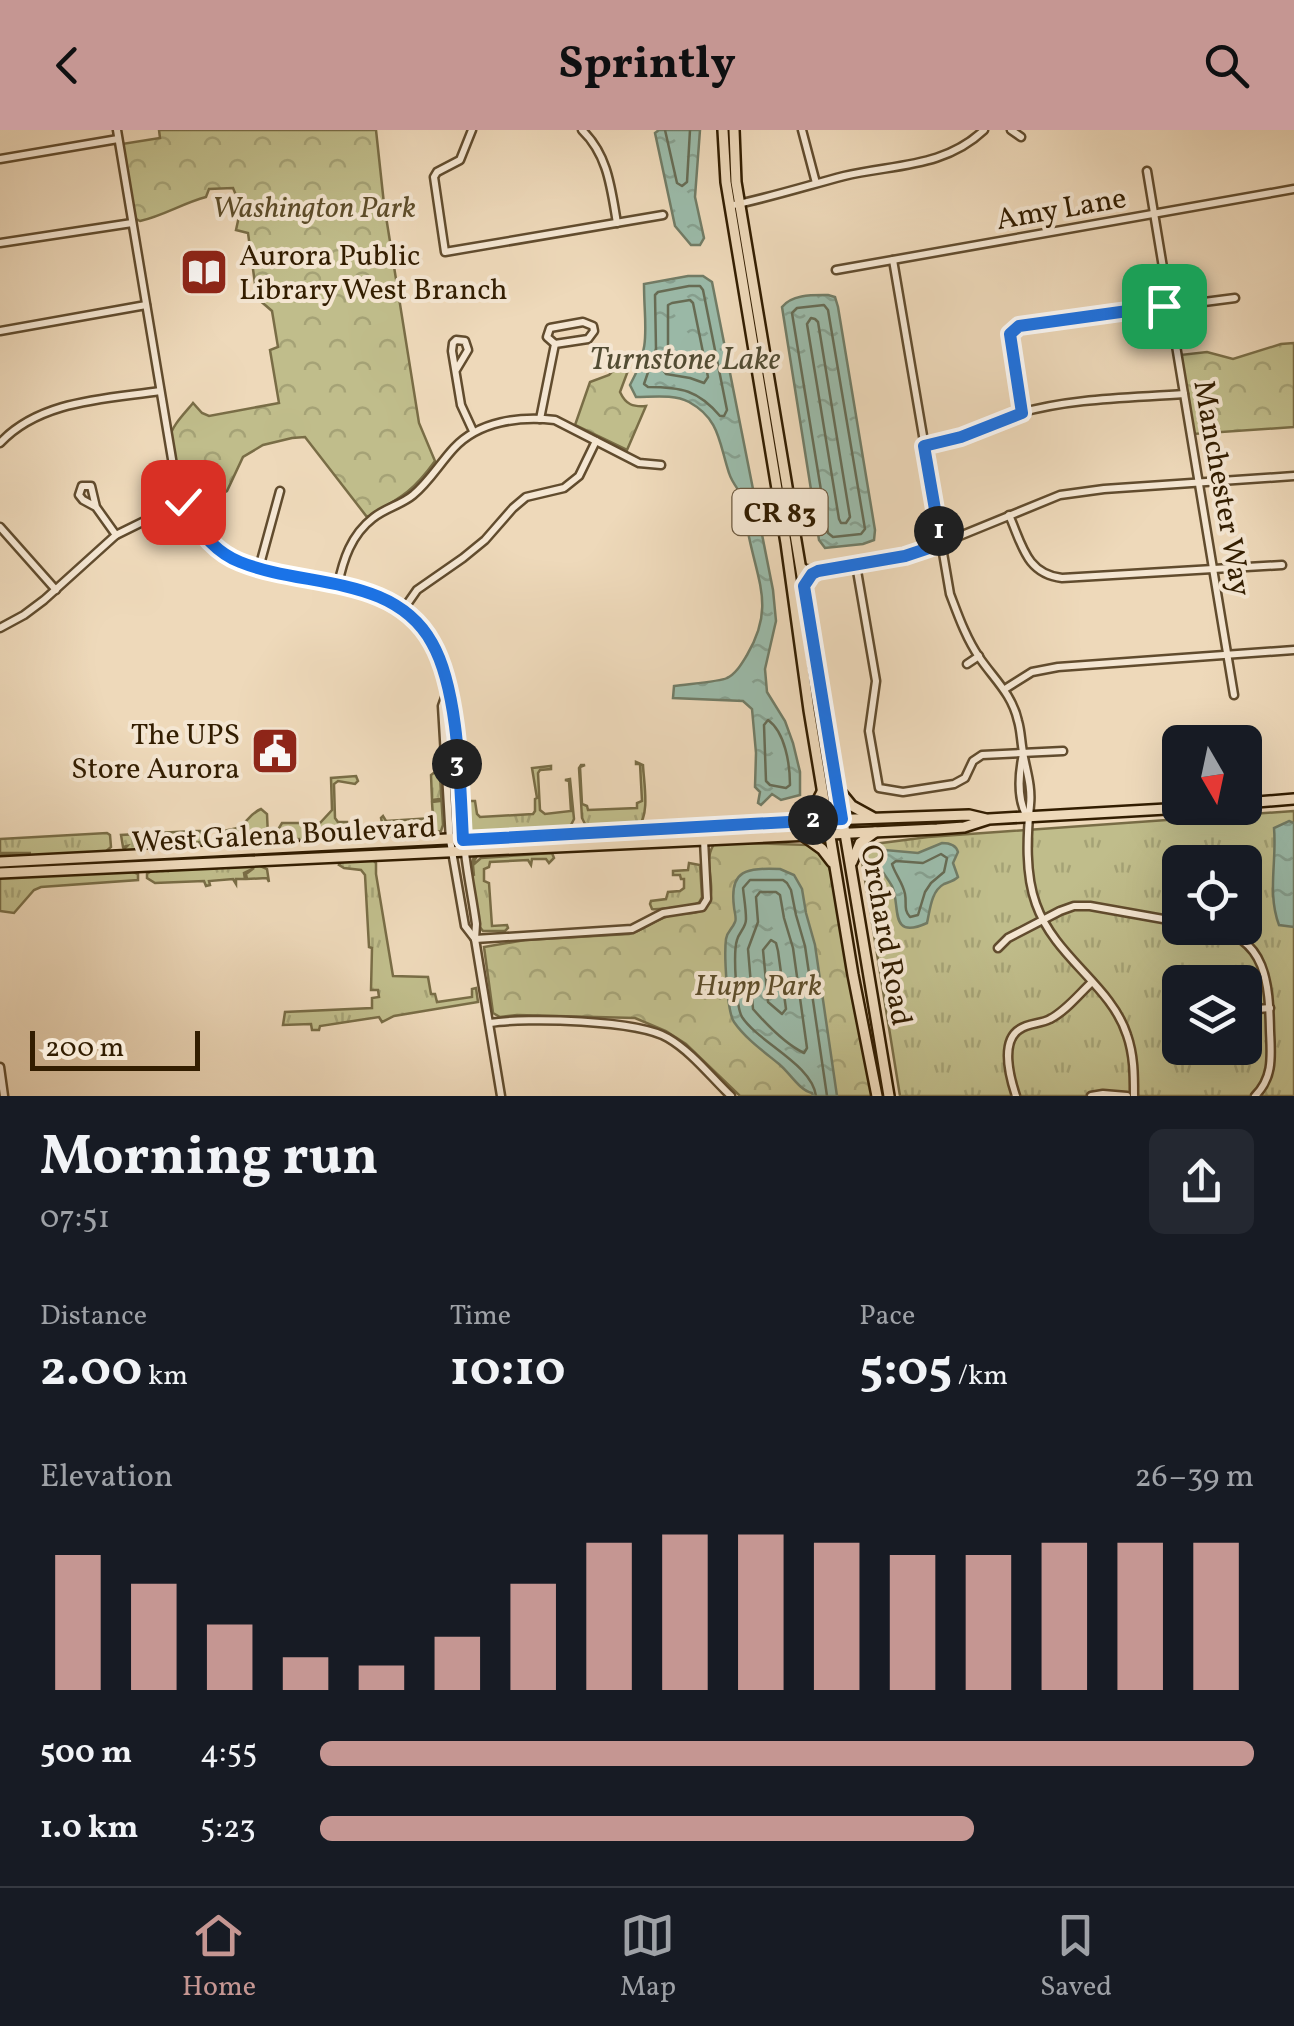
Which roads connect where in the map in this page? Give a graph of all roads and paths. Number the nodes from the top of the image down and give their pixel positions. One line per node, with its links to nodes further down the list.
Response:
1 (472, 130): 18 (street)
2 (582, 130): 18 (street)
3 (723, 130): 14 (main road, Orchard Road / CR 83)
4 (734, 130): 14 (main road, Orchard Road / CR 83)
5 (802, 130): 12 (street)
6 (984, 130): 12 (street)
7 (1012, 130): 9 (street)
8 (118, 135): 10 (street); 17 (street)
9 (1021, 137)
10 (0, 159)
11 (1147, 171): 15 (street, Manchester Way)
12 (816, 184): 14 (street)
13 (1294, 189): 15 (street, Amy Lane)
14 (734, 204): 46 (main road, Orchard Road / CR 83); 67 (main road, Orchard Road / CR 83)
15 (1154, 214): 20 (street, Amy Lane); 24 (street, Manchester Way)
16 (663, 215): 18 (street)
17 (132, 222): 19 (street); 23 (street)
18 (617, 222)
19 (0, 244)
20 (893, 260): 21 (street, Amy Lane); 35 (street)
21 (836, 270)
22 (1234, 298): 24 (street)
23 (146, 304): 25 (street); 28 (street)
24 (1170, 305): 29 (street, Manchester Way); 30 (street)
25 (0, 331)
26 (555, 344): 26 (street); 31 (street)
27 (456, 370): 32 (street)
28 (160, 392): 33 (street); 40 (street)
29 (1184, 394): 30 (street); 38 (street, Manchester Way)
30 (1022, 413): 35 (street)
31 (540, 418): 32 (street); 34 (street)
32 (474, 432): 52 (street)
33 (1, 441)
34 (596, 442): 36 (street); 55 (street)
35 (924, 446): 45 (street)
36 (662, 466)
37 (1294, 476): 38 (street)
38 (1200, 483): 42 (street); 50 (street, Manchester Way)
39 (280, 491): 49 (street)
40 (183, 502): 44 (street); 49 (street)
41 (96, 506): 44 (street)
42 (1009, 515): 45 (street); 50 (street)
43 (0, 527): 54 (street)
44 (116, 534): 54 (street)
45 (941, 544): 47 (street); 58 (street)
46 (800, 565): 51 (street); 53 (main road, Orchard Road / CR 83)
47 (856, 565): 51 (street); 65 (street)
48 (1282, 565): 50 (street)
49 (260, 568): 52 (street)
50 (1214, 569): 59 (street, Manchester Way)
51 (818, 571): 53 (street)
52 (338, 585): 55 (street)
53 (804, 586): 66 (main road, Orchard Road / CR 83)
54 (56, 590): 56 (street)
55 (403, 610): 62 (street)
56 (0, 628)
57 (1294, 650): 59 (street)
58 (978, 656): 60 (street); 61 (street)
59 (1228, 656): 61 (street); 63 (street, Manchester Way)
60 (967, 664)
61 (1005, 688): 65 (street)
62 (447, 691): 84 (street); 85 (street)
63 (1234, 695)
64 (1063, 751): 65 (street)
65 (1023, 752): 71 (street)
66 (837, 786): 72 (main road); 73 (main road, Orchard Road / CR 83)
67 (823, 790): 75 (main road, Orchard Road / CR 83); 76 (main road)
68 (1294, 799): 69 (main road)
69 (1262, 802)
70 (1162, 809): 71 (main road, West Galena Boulevard)
71 (1027, 817): 74 (main road, West Galena Boulevard); 93 (street)
72 (874, 818): 73 (main road, West Galena Boulevard); 74 (main road, West Galena Boulevard)
73 (842, 819): 75 (main road, West Galena Boulevard); 81 (main road, Orchard Road / CR 83)
74 (989, 819): 78 (main road, West Galena Boulevard)
75 (828, 820): 76 (main road, West Galena Boulevard); 80 (main road, Orchard Road / CR 83)
76 (798, 821): 77 (main road, West Galena Boulevard)
77 (708, 826): 83 (main road); 85 (main road, West Galena Boulevard)
78 (876, 832): 81 (main road, West Galena Boulevard); 89 (main road)
79 (801, 834): 80 (main road, West Galena Boulevard); 82 (main road, West Galena Boulevard); 88 (main road)
80 (830, 834): 81 (main road, West Galena Boulevard); 88 (main road, Orchard Road / CR 83)
81 (844, 834): 89 (main road, Orchard Road / CR 83)
82 (704, 839): 83 (main road, West Galena Boulevard); 94 (street)
83 (672, 840): 85 (main road, West Galena Boulevard)
84 (450, 845): 85 (main road, West Galena Boulevard); 86 (main road, West Galena Boulevard); 90 (main road, West Galena Boulevard); 94 (street)
85 (464, 845): 94 (street)
86 (116, 856): 87 (main road, West Galena Boulevard); 90 (main road)
87 (0, 862)
88 (836, 868): 106 (main road, Orchard Road / CR 83)
89 (850, 869): 107 (main road, Orchard Road / CR 83)
90 (58, 870): 91 (main road, West Galena Boulevard)
91 (0, 873)
92 (1162, 919): 93 (street)
93 (1043, 921): 96 (street); 97 (street)
94 (475, 939): 100 (street)
95 (1248, 945): 98 (street)
96 (998, 948)
97 (1092, 982): 108 (street); 110 (street)
98 (1270, 1008): 99 (street); 111 (street)
99 (1262, 1009)
100 (490, 1023): 102 (street); 104 (street)
101 (0, 1066): 103 (street)
102 (728, 1093): 105 (street)
103 (4, 1096)
104 (500, 1096)
105 (718, 1096)
106 (877, 1096)
107 (889, 1096)
108 (1016, 1096)
109 (1091, 1096): 110 (street)
110 (1131, 1096)
111 (1258, 1096)

